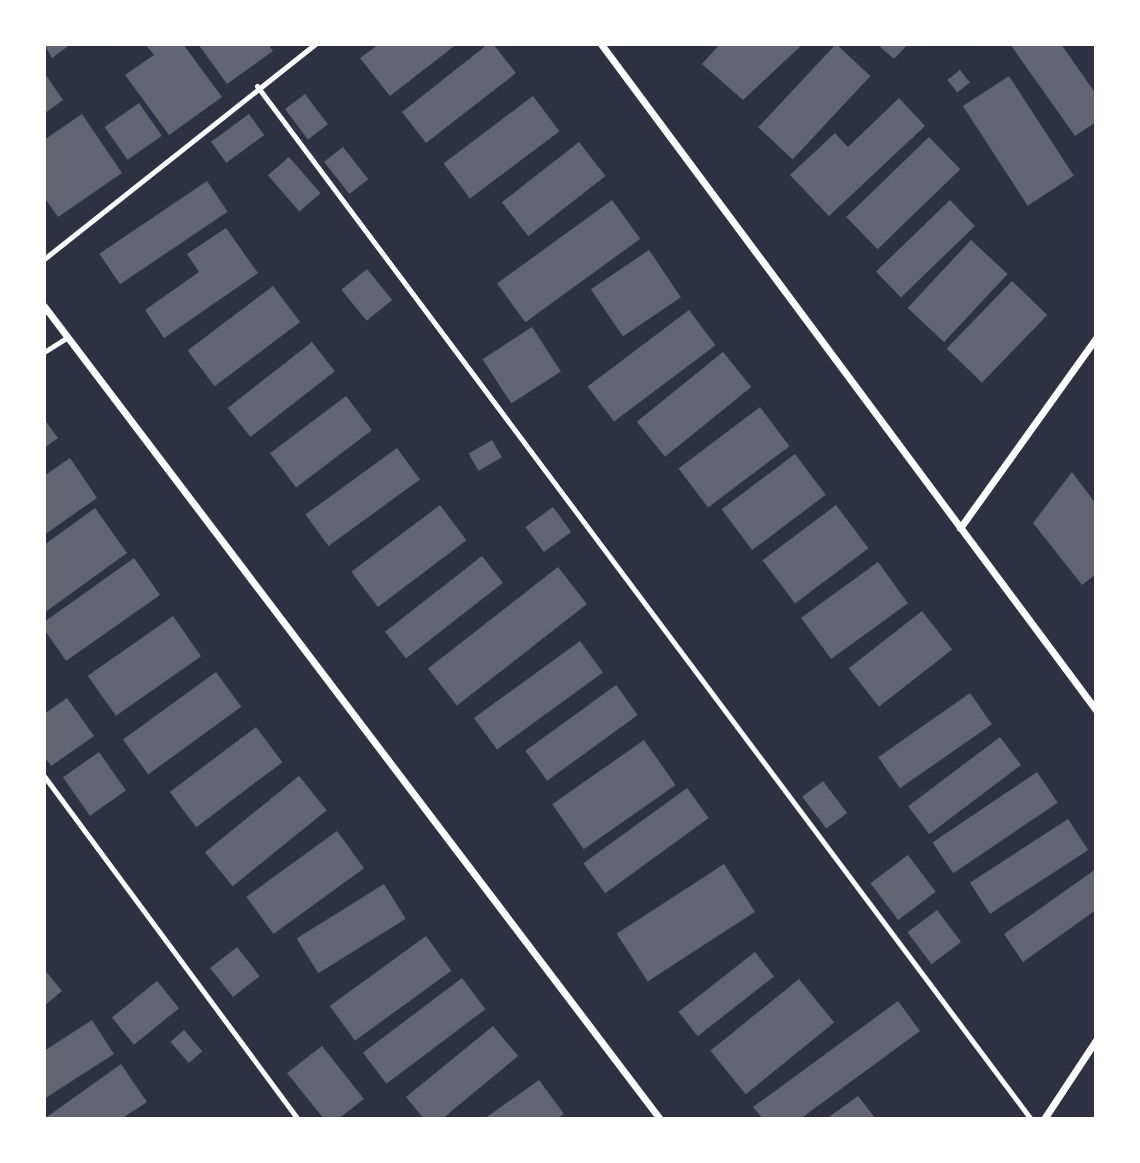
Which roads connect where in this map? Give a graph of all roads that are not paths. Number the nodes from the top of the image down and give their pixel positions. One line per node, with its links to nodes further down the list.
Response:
1 (315, 44): 3 (lane)
2 (601, 44): 9 (street)
3 (257, 86): 4 (lane); 15 (lane)
4 (44, 259)
5 (44, 306): 6 (street)
6 (68, 337): 8 (lane); 14 (street)
7 (1096, 338): 9 (street)
8 (44, 352)
9 (960, 528): 10 (street)
10 (1096, 710)
11 (44, 776): 13 (lane)
12 (1096, 1040): 16 (street)
13 (298, 1119)
14 (660, 1119)
15 (1031, 1119)
16 (1044, 1119)

